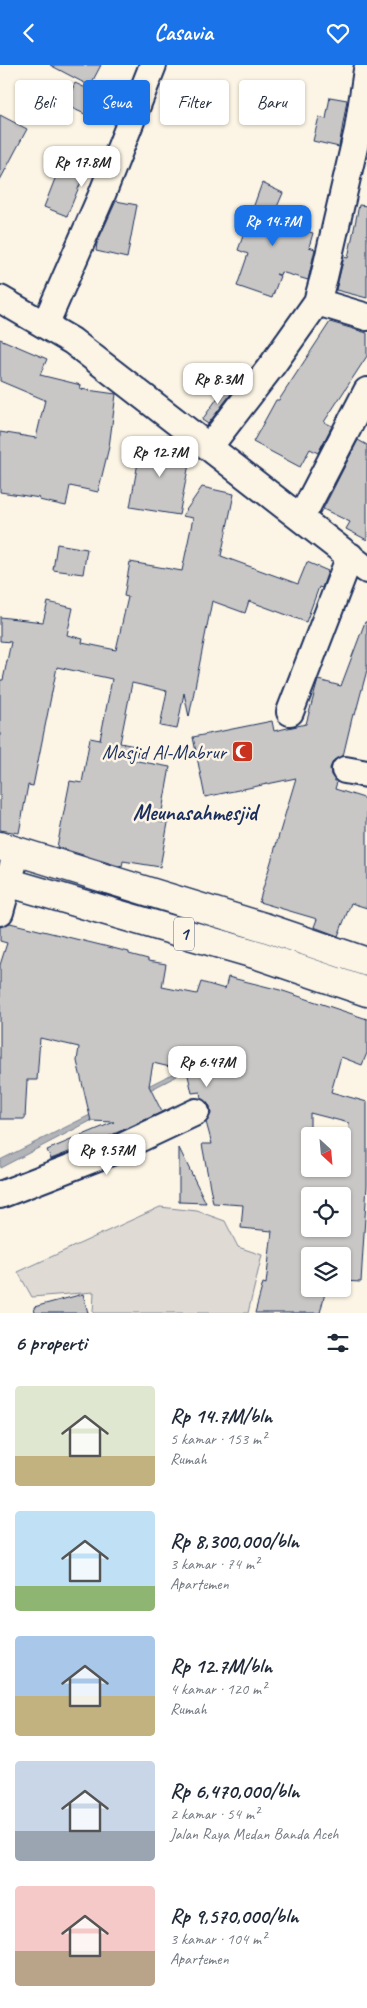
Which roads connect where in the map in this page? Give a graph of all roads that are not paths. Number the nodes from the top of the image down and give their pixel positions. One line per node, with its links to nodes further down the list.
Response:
1 (153, 65): 6 (street)
2 (367, 69): 4 (street)
3 (0, 299): 6 (street)
4 (317, 302): 5 (street); 8 (street)
5 (367, 317)
6 (45, 325): 8 (street)
7 (367, 391): 9 (street)
8 (209, 447): 9 (street)
9 (301, 519): 10 (street)
10 (359, 563): 11 (street)
11 (290, 712)
12 (8, 849): 13 (street); 14 (highway, 1)
13 (5, 881): 15 (street); 16 (highway, 1)
14 (196, 907): 16 (highway); 17 (highway, 1)
15 (0, 912)
16 (187, 935): 18 (highway, 1)
17 (367, 962)
18 (367, 992)
19 (196, 1113): 20 (street)
20 (0, 1195)

